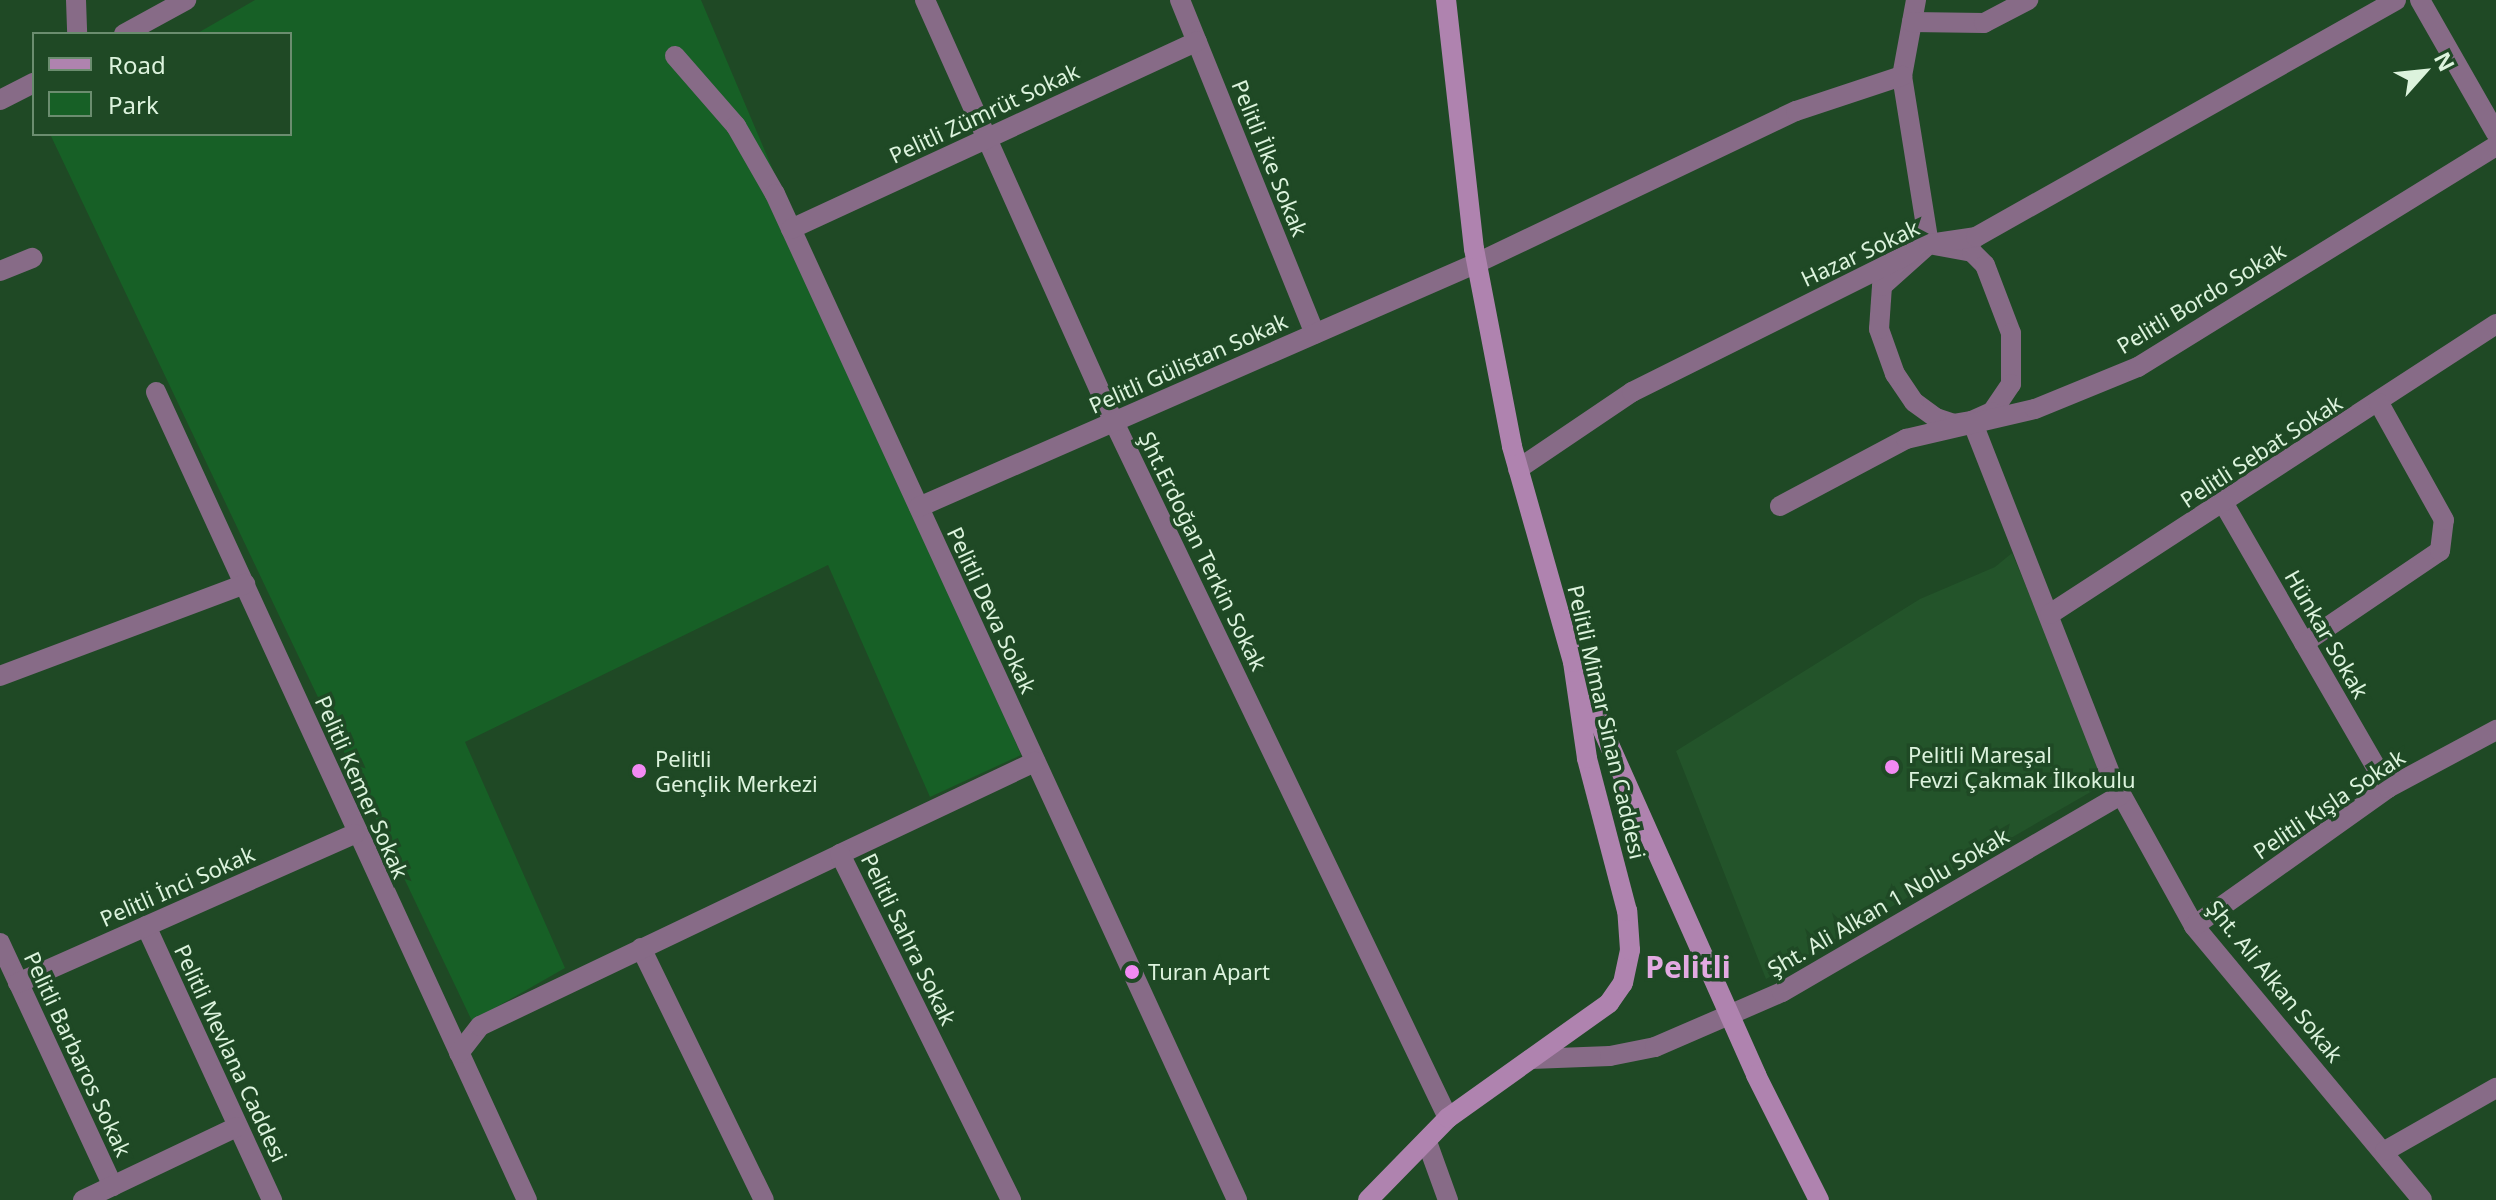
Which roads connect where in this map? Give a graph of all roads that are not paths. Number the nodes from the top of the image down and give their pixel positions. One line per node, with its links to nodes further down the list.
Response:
1 (76, 0): 12 (street)
2 (186, 0): 13 (street)
3 (925, 0): 20 (street, Şht.Erdoğan Terkin Sokak)
4 (1180, 0): 14 (street, Pelitli İlke Sokak)
5 (1446, 0): 25 (street, Pelitli Mimar Sinan Caddesi)
6 (1916, 0): 11 (street)
7 (2028, 0): 11 (street)
8 (2396, 0): 10 (street, Hazar Sokak)
9 (2420, 0): 19 (street)
10 (2369, 7): 23 (street, Hazar Sokak)
11 (1912, 22): 16 (street)
12 (77, 32)
13 (128, 32)
14 (1197, 41): 20 (street, Pelitli Zümrüt Sokak); 28 (street, Pelitli İlke Sokak)
15 (675, 56): 22 (street, Pelitli Deva Sokak)
16 (1902, 76): 23 (street); 25 (street, Pelitli Gülistan Sokak)
17 (32, 84): 18 (street)
18 (0, 100)
19 (2496, 133)
20 (987, 138): 22 (street, Pelitli Zümrüt Sokak); 32 (street, Şht.Erdoğan Terkin Sokak)
21 (2496, 146): 31 (street, Pelitli Bordo Sokak)
22 (791, 229): 36 (street, Pelitli Deva Sokak)
23 (1929, 244): 31 (street); 31 (street); 33 (street, Hazar Sokak)
24 (33, 258): 26 (street)
25 (1477, 263): 28 (street, Pelitli Gülistan Sokak); 33 (street, Pelitli Mimar Sinan Caddesi)
26 (0, 271)
27 (2496, 324): 30 (street, Pelitli Sebat Sokak)
28 (1315, 334): 32 (street, Pelitli Gülistan Sokak)
29 (156, 392): 37 (street, Pelitli Kemer Sokak)
30 (2379, 403): 34 (street, Pelitli Sebat Sokak); 39 (street)
31 (1972, 421): 35 (street, Pelitli Bordo Sokak); 38 (street, Şht. Ali Alkan Sokak)
32 (1114, 422): 36 (street, Pelitli Gülistan Sokak); 57 (street, Şht.Erdoğan Terkin Sokak)
33 (1518, 469): 40 (street, Pelitli Mimar Sinan Caddesi)
34 (2224, 504): 38 (street, Pelitli Sebat Sokak); 39 (street, Hünkar Sokak)
35 (1780, 506)
36 (919, 507): 43 (street, Pelitli Deva Sokak)
37 (245, 584): 41 (street); 46 (street, Pelitli Kemer Sokak)
38 (2050, 614): 45 (street, Şht. Ali Alkan Sokak)
39 (2304, 643): 44 (street, Hünkar Sokak)
40 (1573, 662): 53 (street); 55 (street, Pelitli Mimar Sinan Caddesi)
41 (0, 676)
42 (2496, 730): 44 (street, Pelitli Kışla Sokak)
43 (1035, 762): 47 (street); 67 (street, Pelitli Deva Sokak)
44 (2388, 788): 49 (street, Pelitli Kışla Sokak)
45 (2121, 795): 49 (street, Şht. Ali Alkan Sokak); 53 (street, Şht. Ali Alkan 1 Nolu Sokak)
46 (355, 834): 48 (street, Pelitli İnci Sokak); 54 (street, Pelitli Kemer Sokak)
47 (840, 854): 51 (street, Pelitli Sahra Sokak); 62 (street, Pelitli Sahra Sokak)
48 (146, 926): 52 (street, Pelitli İnci Sokak); 58 (street, Pelitli Mevlana Caddesi)
49 (2194, 926): 60 (street, Şht. Ali Alkan Sokak)
50 (0, 943): 52 (street, Pelitli Barbaros Sokak)
51 (641, 948): 54 (street, Pelitli Sahra Sokak); 66 (street)
52 (18, 983): 61 (street, Pelitli Barbaros Sokak)
53 (1729, 1015): 55 (street, Şht. Ali Alkan 1 Nolu Sokak); 70 (street)
54 (459, 1053): 65 (street, Pelitli Kemer Sokak)
55 (1531, 1059): 57 (street, Pelitli Mimar Sinan Caddesi)
56 (2496, 1088): 60 (street)
57 (1448, 1118): 59 (street, Pelitli Mimar Sinan Caddesi)
58 (237, 1127): 61 (street); 64 (street, Pelitli Mevlana Caddesi)
59 (1427, 1142): 68 (street, Pelitli Mimar Sinan Caddesi); 69 (street)
60 (2385, 1151): 71 (street, Şht. Ali Alkan Sokak)
61 (113, 1186): 63 (street)
62 (1008, 1199)
63 (83, 1200)
64 (272, 1200)
65 (527, 1200)
66 (764, 1200)
67 (1237, 1200)
68 (1368, 1200)
69 (1448, 1200)
70 (1819, 1200)
71 (2422, 1200)

